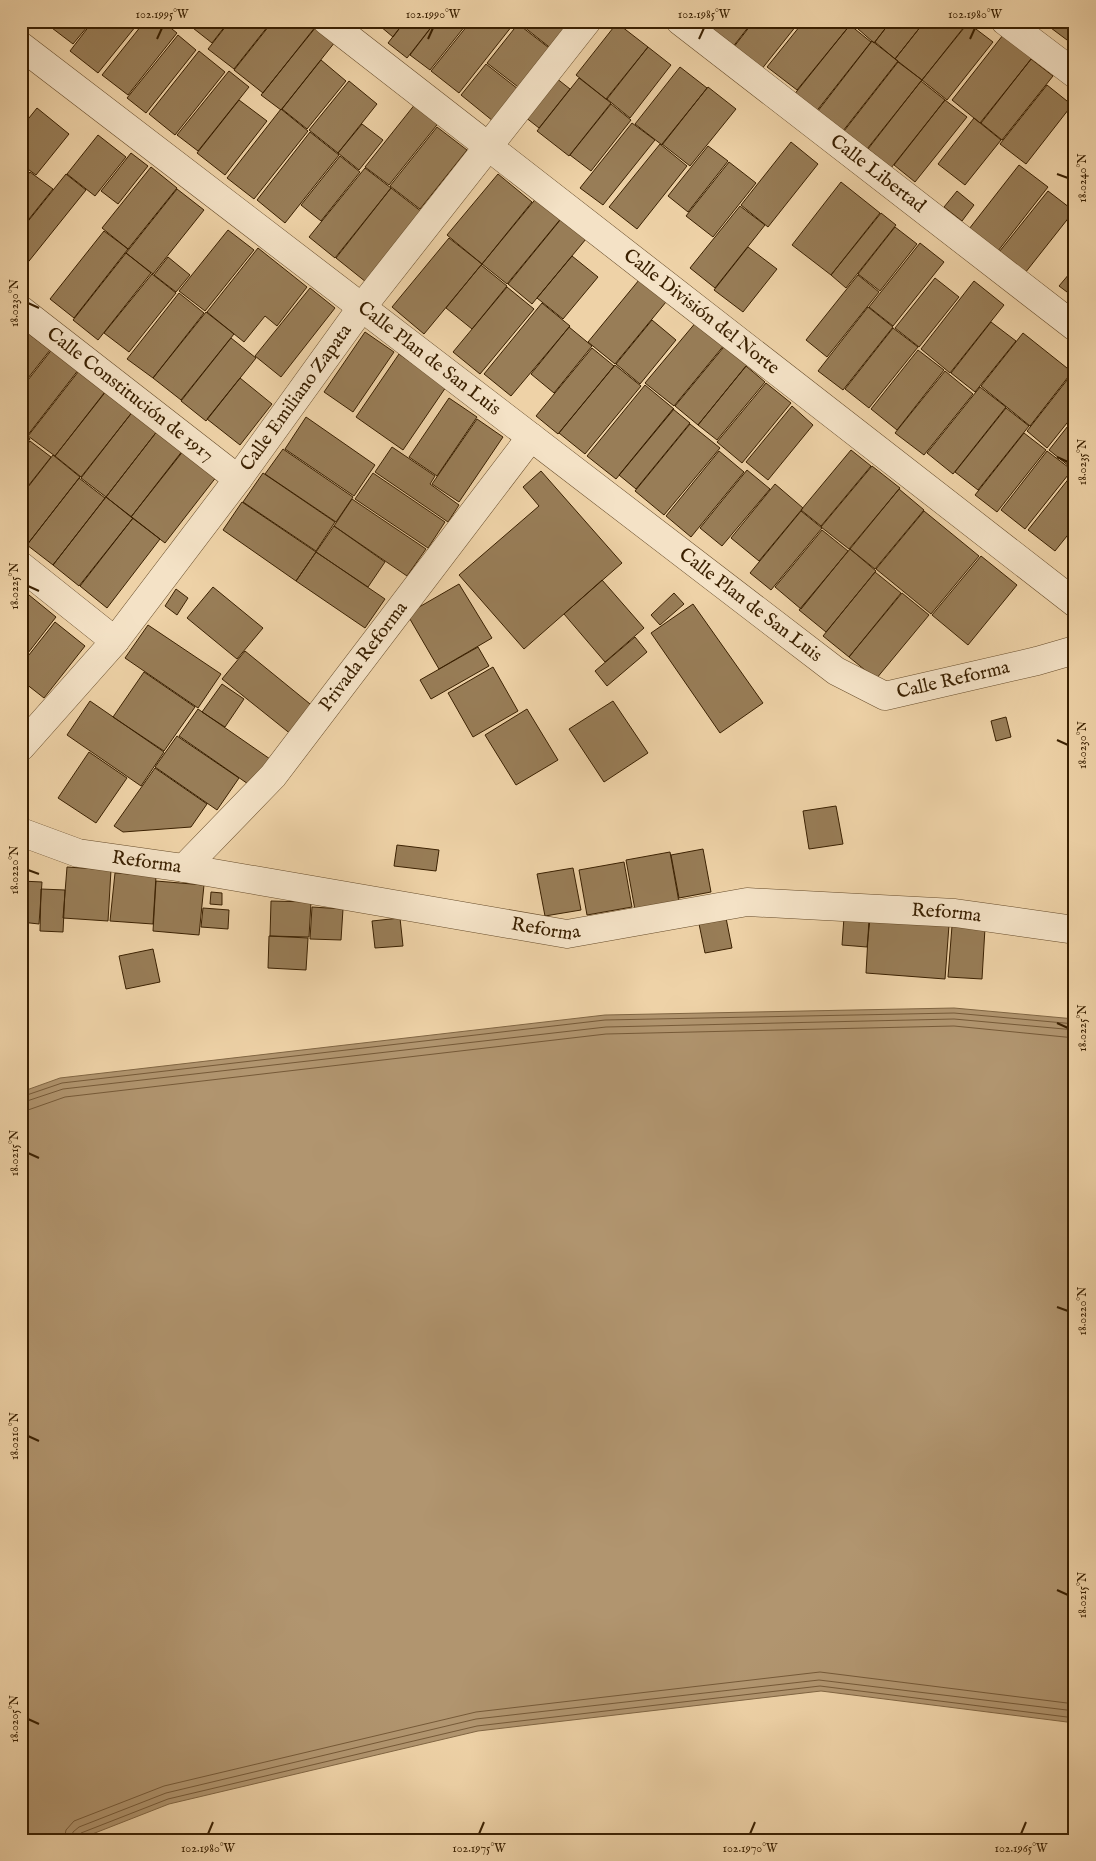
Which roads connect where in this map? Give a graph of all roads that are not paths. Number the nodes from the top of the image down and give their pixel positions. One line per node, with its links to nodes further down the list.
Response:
1 (327, 21): 7 (street, Calle División del Norte)
2 (587, 21): 7 (street, Calle Emiliano Zapata)
3 (680, 21): 10 (street, Calle Libertad)
4 (1004, 21): 6 (street)
5 (21, 46): 8 (street, Calle Plan de San Luis)
6 (1075, 74)
7 (488, 147): 8 (street, Calle Emiliano Zapata); 14 (street, Calle División del Norte)
8 (362, 307): 11 (street, Calle Plan de San Luis); 12 (street, Calle Emiliano Zapata)
9 (21, 310): 12 (street, Calle Constitución de 1917)
10 (1075, 326)
11 (530, 437): 17 (street, Calle Plan de San Luis); 20 (street, Privada Reforma)
12 (238, 478): 15 (street, Calle Emiliano Zapata)
13 (21, 566): 15 (street)
14 (1075, 603)
15 (115, 641): 18 (street, Calle Emiliano Zapata)
16 (1075, 650): 17 (street, Calle Reforma)
17 (836, 671)
18 (21, 747)
19 (21, 832): 20 (street, Reforma)
20 (184, 868): 21 (street, Reforma)
21 (1075, 930)

